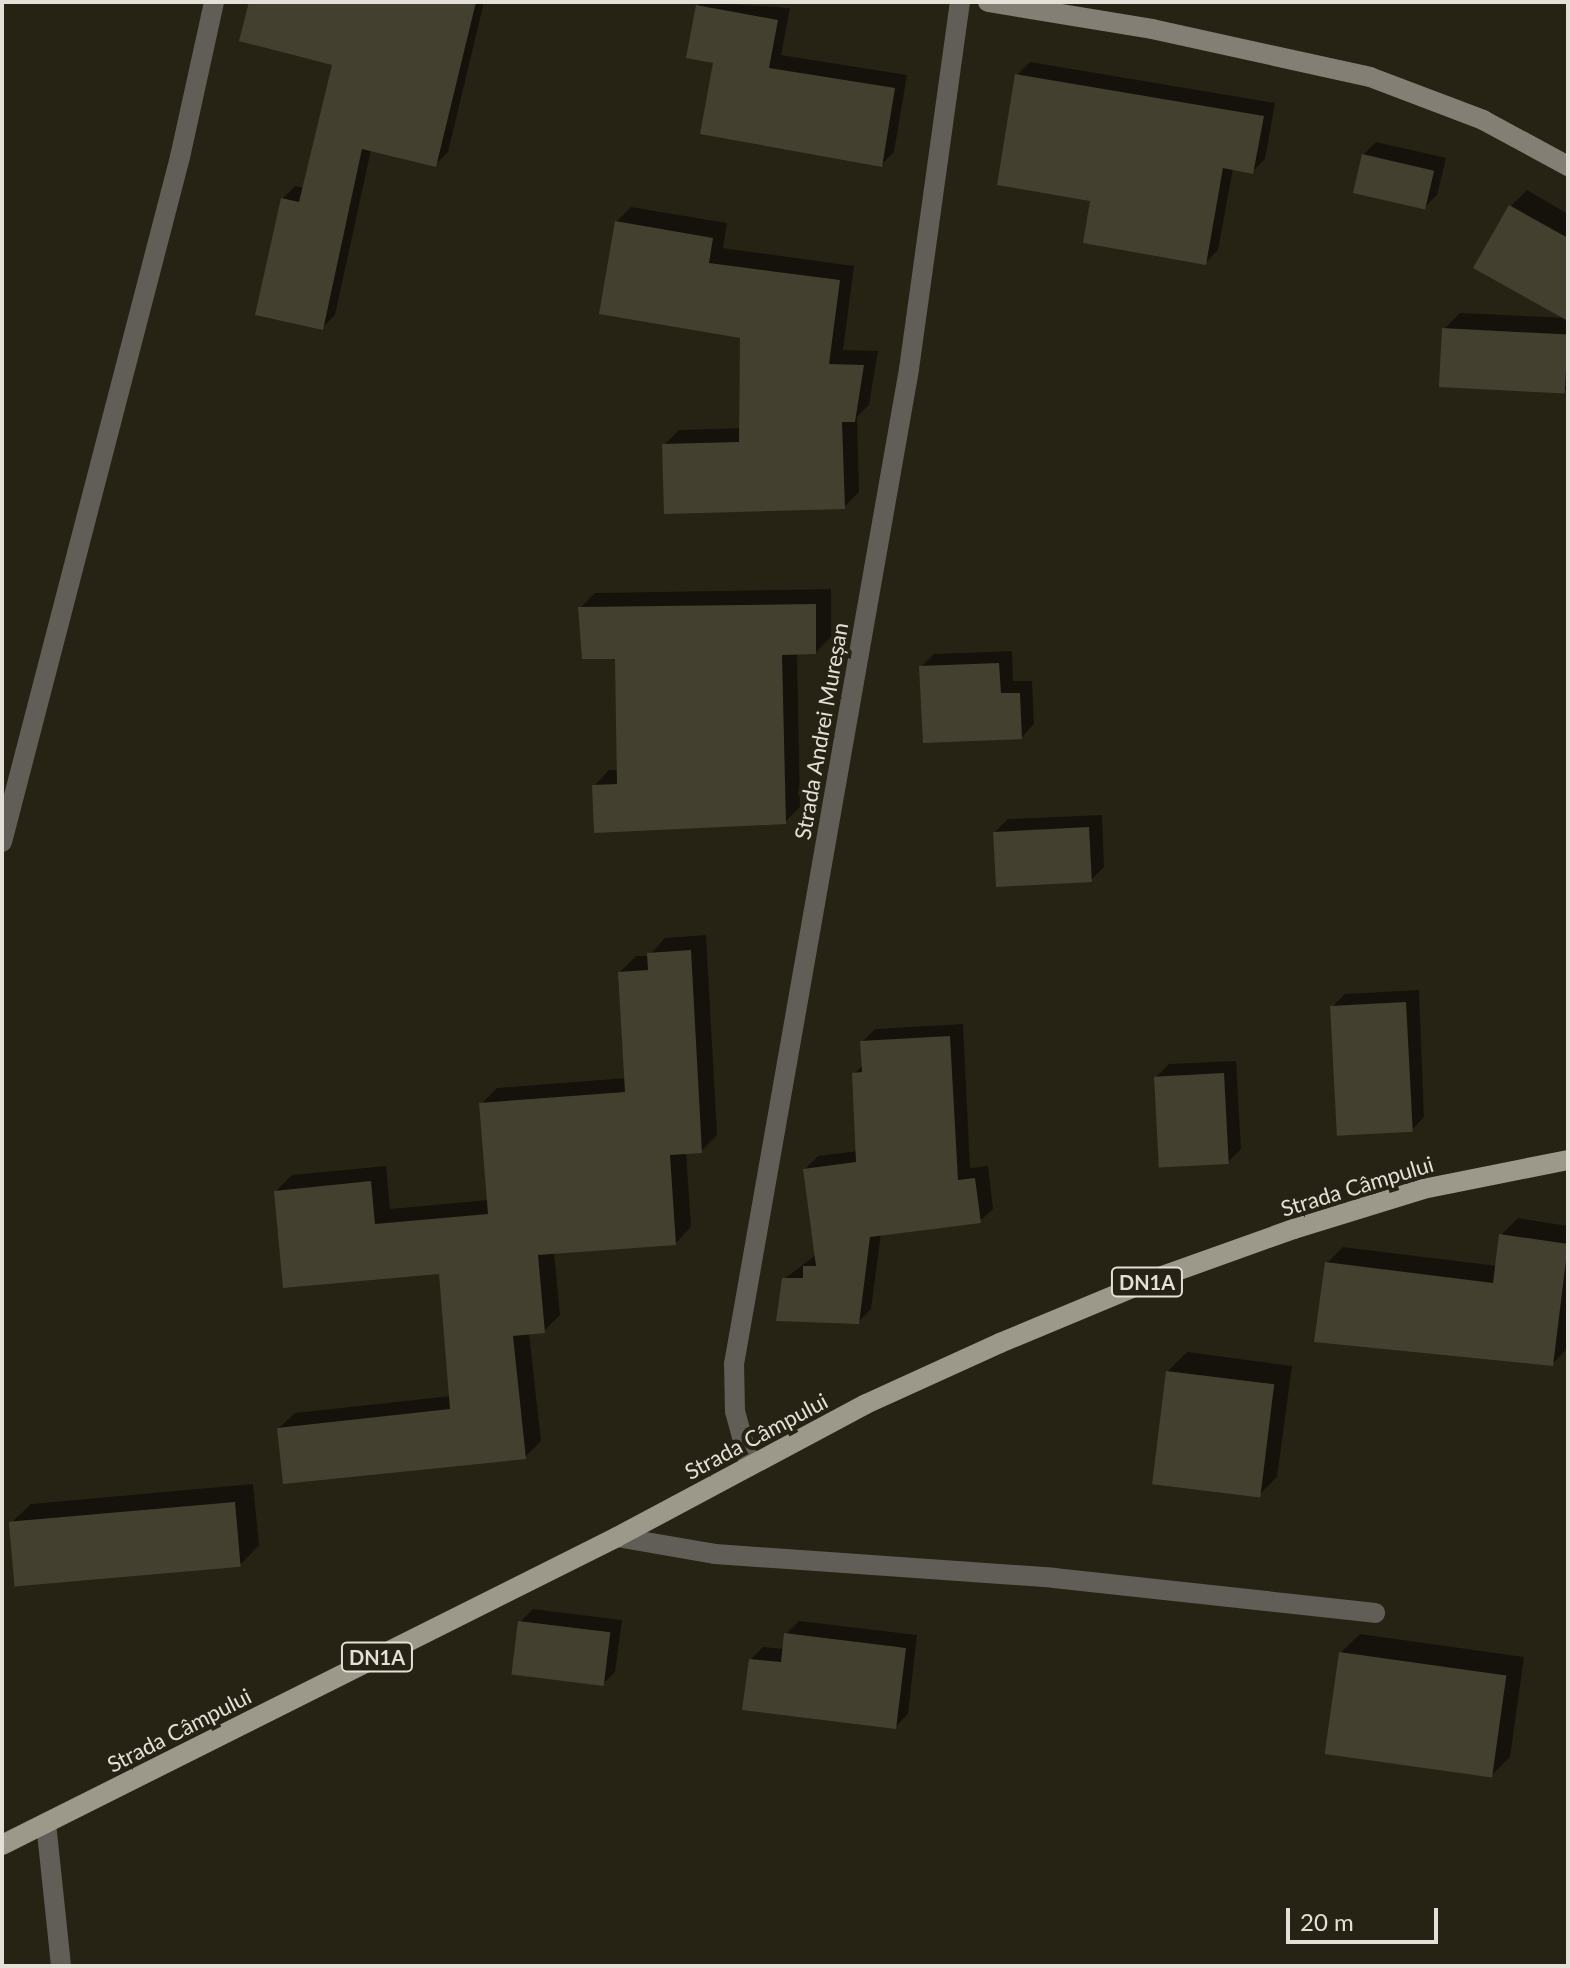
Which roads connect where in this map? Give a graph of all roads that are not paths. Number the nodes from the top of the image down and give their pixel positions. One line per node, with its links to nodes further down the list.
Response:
1 (214, 2): 5 (street)
2 (960, 2): 7 (street, Strada Andrei Mureșan)
3 (988, 2): 4 (main road)
4 (1568, 166)
5 (2, 842)
6 (1568, 1160): 7 (main road, Strada Câmpului / DN1A)
7 (750, 1466): 8 (main road, Strada Câmpului / DN1A)
8 (617, 1537): 9 (street); 10 (main road, Strada Câmpului / DN1A)
9 (1375, 1613)
10 (46, 1823): 11 (main road, Strada Câmpului / DN1A); 12 (street)
11 (2, 1845)
12 (61, 1966)

